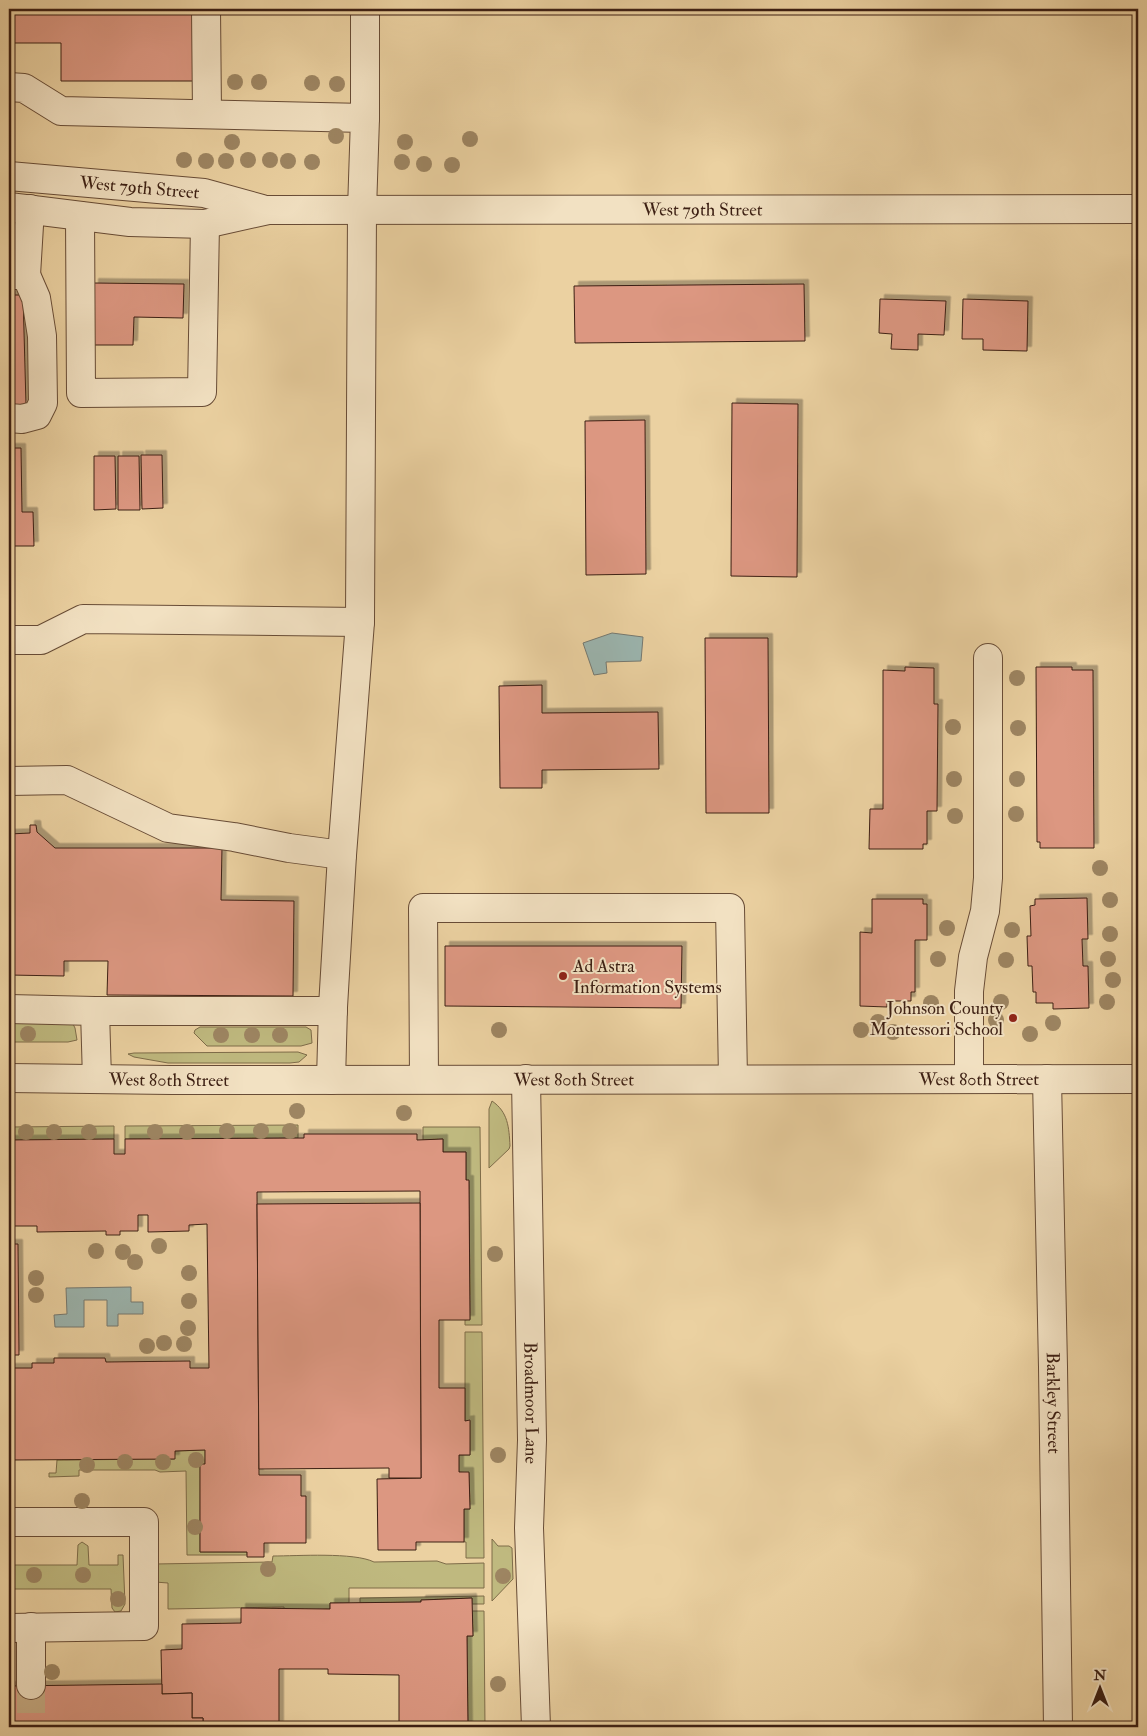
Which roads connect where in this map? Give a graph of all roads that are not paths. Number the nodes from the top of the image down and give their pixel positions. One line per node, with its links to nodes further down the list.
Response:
1 (206, 9): 4 (street)
2 (366, 9): 5 (street)
3 (9, 87): 4 (street)
4 (207, 114): 5 (street)
5 (365, 118): 9 (street)
6 (9, 176): 8 (street, West 79th Street)
7 (19, 208): 11 (street, West 79th Street); 13 (street)
8 (268, 210): 9 (street, West 79th Street); 12 (street, West 79th Street)
9 (362, 210): 10 (street, West 79th Street); 15 (street)
10 (1138, 210)
11 (80, 216): 12 (street, West 79th Street); 12 (street)
12 (205, 224)
13 (17, 275): 14 (street)
14 (9, 418)
15 (360, 622): 16 (street); 19 (street)
16 (9, 640)
17 (988, 658): 28 (street)
18 (9, 780): 19 (street)
19 (342, 855): 22 (street)
20 (9, 1009): 21 (street)
21 (95, 1010): 22 (street); 24 (street)
22 (333, 1012): 31 (street)
23 (9, 1078): 24 (street, West 80th Street)
24 (98, 1079): 31 (street, West 80th Street)
25 (424, 1079): 26 (street, West 80th Street); 27 (street); 31 (street, West 80th Street)
26 (526, 1079): 27 (street, West 80th Street); 35 (street, Broadmoor Lane)
27 (733, 1079): 28 (street, West 80th Street)
28 (969, 1079): 29 (street, West 80th Street)
29 (1047, 1079): 30 (street, West 80th Street); 36 (street, Barkley Street)
30 (1138, 1079)
31 (331, 1080)
32 (9, 1522): 33 (street)
33 (20, 1627): 34 (street)
34 (31, 1686)
35 (536, 1727)
36 (1058, 1727)

